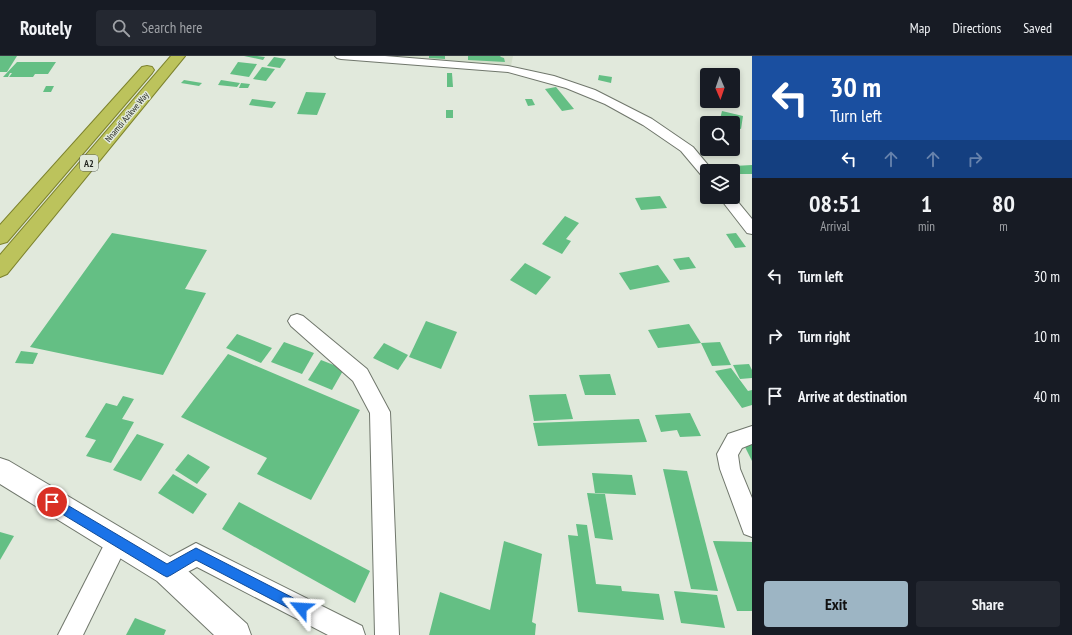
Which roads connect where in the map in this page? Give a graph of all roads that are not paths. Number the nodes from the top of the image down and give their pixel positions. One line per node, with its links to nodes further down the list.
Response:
1 (160, 56): 7 (highway, Nnamdi Azikwe Way / A2)
2 (178, 56): 8 (highway, Nnamdi Azikwe Way / A2)
3 (341, 56): 4 (street)
4 (700, 165)
5 (732, 204): 6 (street)
6 (752, 229)
7 (0, 237)
8 (0, 269)
9 (297, 321): 18 (street)
10 (752, 434): 12 (street)
11 (0, 470): 13 (street)
12 (752, 526)
13 (118, 541): 14 (street); 15 (street)
14 (167, 571): 16 (street); 17 (street)
15 (70, 635)
16 (236, 635)
17 (353, 635)
18 (387, 635)

